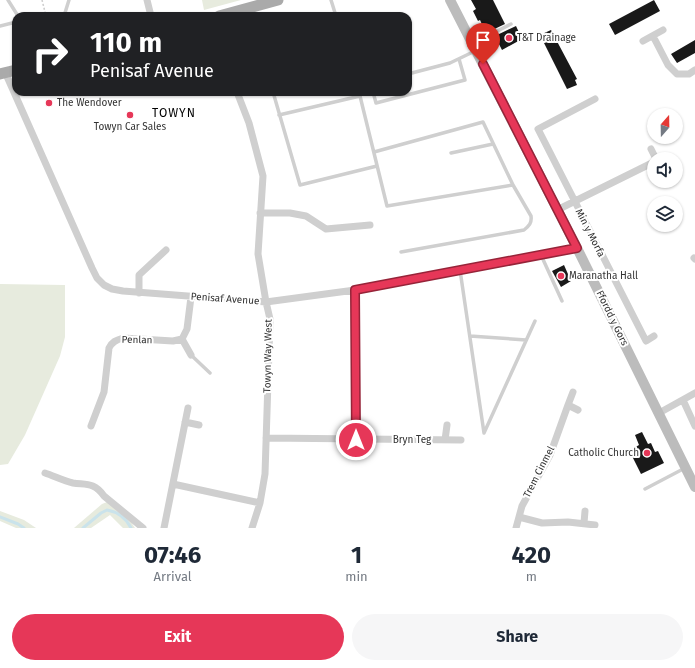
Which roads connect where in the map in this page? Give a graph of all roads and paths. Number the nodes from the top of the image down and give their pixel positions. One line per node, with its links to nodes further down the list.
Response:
1 (8, 0): 8 (lane)
2 (42, 0): 9 (path)
3 (69, 0): 10 (lane)
4 (147, 0): 11 (street)
5 (278, 0): 12 (main road)
6 (332, 0): 13 (lane)
7 (450, 0): 20 (street, Ffordd y Gors)
8 (16, 12)
9 (45, 12)
10 (65, 12)
11 (150, 12)
12 (234, 12)
13 (335, 12)
14 (12, 23): 16 (lane)
15 (511, 24): 20 (lane)
16 (0, 26)
17 (663, 30): 18 (street)
18 (653, 36): 19 (street); 22 (street)
19 (643, 41)
20 (474, 47): 21 (lane); 46 (street, Ffordd y Gors)
21 (458, 59): 25 (lane); 26 (lane)
22 (695, 70)
23 (12, 71): 24 (main road)
24 (2, 73): 27 (street, Penisaf Avenue)
25 (412, 73)
26 (412, 94)
27 (12, 95)
28 (13, 96): 55 (street, Penisaf Avenue)
29 (239, 96): 47 (street, Towyn Way West)
30 (274, 96): 36 (lane)
31 (352, 96): 36 (lane)
32 (360, 96): 39 (lane)
33 (374, 96): 34 (lane)
34 (403, 96)
35 (595, 99): 45 (street, Min y Morfa)
36 (279, 115): 43 (lane)
37 (493, 144): 39 (lane); 41 (lane); 44 (lane)
38 (651, 149): 40 (street)
39 (374, 152): 43 (lane)
40 (652, 152)
41 (451, 153)
42 (647, 165): 45 (street, Min y Morfa)
43 (377, 166): 44 (lane)
44 (513, 185): 51 (lane)
45 (574, 201): 46 (street, Min y Morfa); 61 (street, Min y Morfa)
46 (557, 210): 49 (street, Ffordd y Gors)
47 (260, 213): 48 (street); 58 (street, Towyn Way West)
48 (370, 225)
49 (577, 248): 52 (street, Penisaf Avenue); 72 (street, Ffordd y Gors)
50 (166, 250): 55 (street)
51 (401, 252)
52 (540, 255): 53 (street, Penisaf Avenue); 57 (lane)
53 (460, 270): 54 (street, Penisaf Avenue); 60 (lane)
54 (355, 290): 58 (street, Penisaf Avenue); 79 (street)
55 (138, 293): 56 (street, Penisaf Avenue)
56 (191, 297): 58 (street, Penisaf Avenue); 62 (street)
57 (562, 301)
58 (266, 302): 78 (street, Towyn Way West)
59 (535, 321): 63 (lane)
60 (470, 336): 63 (lane); 63 (lane)
61 (654, 336)
62 (182, 339): 64 (street); 76 (street, Penlan)
63 (526, 340)
64 (191, 355): 65 (lane)
65 (210, 373)
66 (573, 392): 69 (street, Trem Cinmel)
67 (695, 393): 68 (street)
68 (683, 400): 72 (street); 77 (street)
69 (568, 405): 71 (street); 89 (street, Trem Cinmel)
70 (188, 408): 73 (street)
71 (578, 410)
72 (659, 413): 82 (street, Ffordd y Gors)
73 (186, 422): 74 (street); 84 (street)
74 (199, 425)
75 (447, 425): 80 (street)
76 (91, 426)
77 (695, 426)
78 (266, 438): 79 (street, Bryn Teg); 87 (street, Towyn Way West)
79 (356, 440): 80 (street, Bryn Teg)
80 (445, 440): 81 (street, Bryn Teg)
81 (461, 440)
82 (686, 468): 85 (street, Ffordd y Gors); 86 (lane)
83 (45, 473): 92 (street)
84 (173, 484): 87 (street); 93 (street)
85 (695, 487)
86 (645, 489)
87 (260, 503): 94 (street, Towyn Way West)
88 (585, 511): 90 (street)
89 (519, 517): 90 (street); 95 (street, Trem Cinmel)
90 (584, 523): 91 (street)
91 (594, 524)
92 (143, 528)
93 (164, 528)
94 (252, 528)
95 (516, 528)

